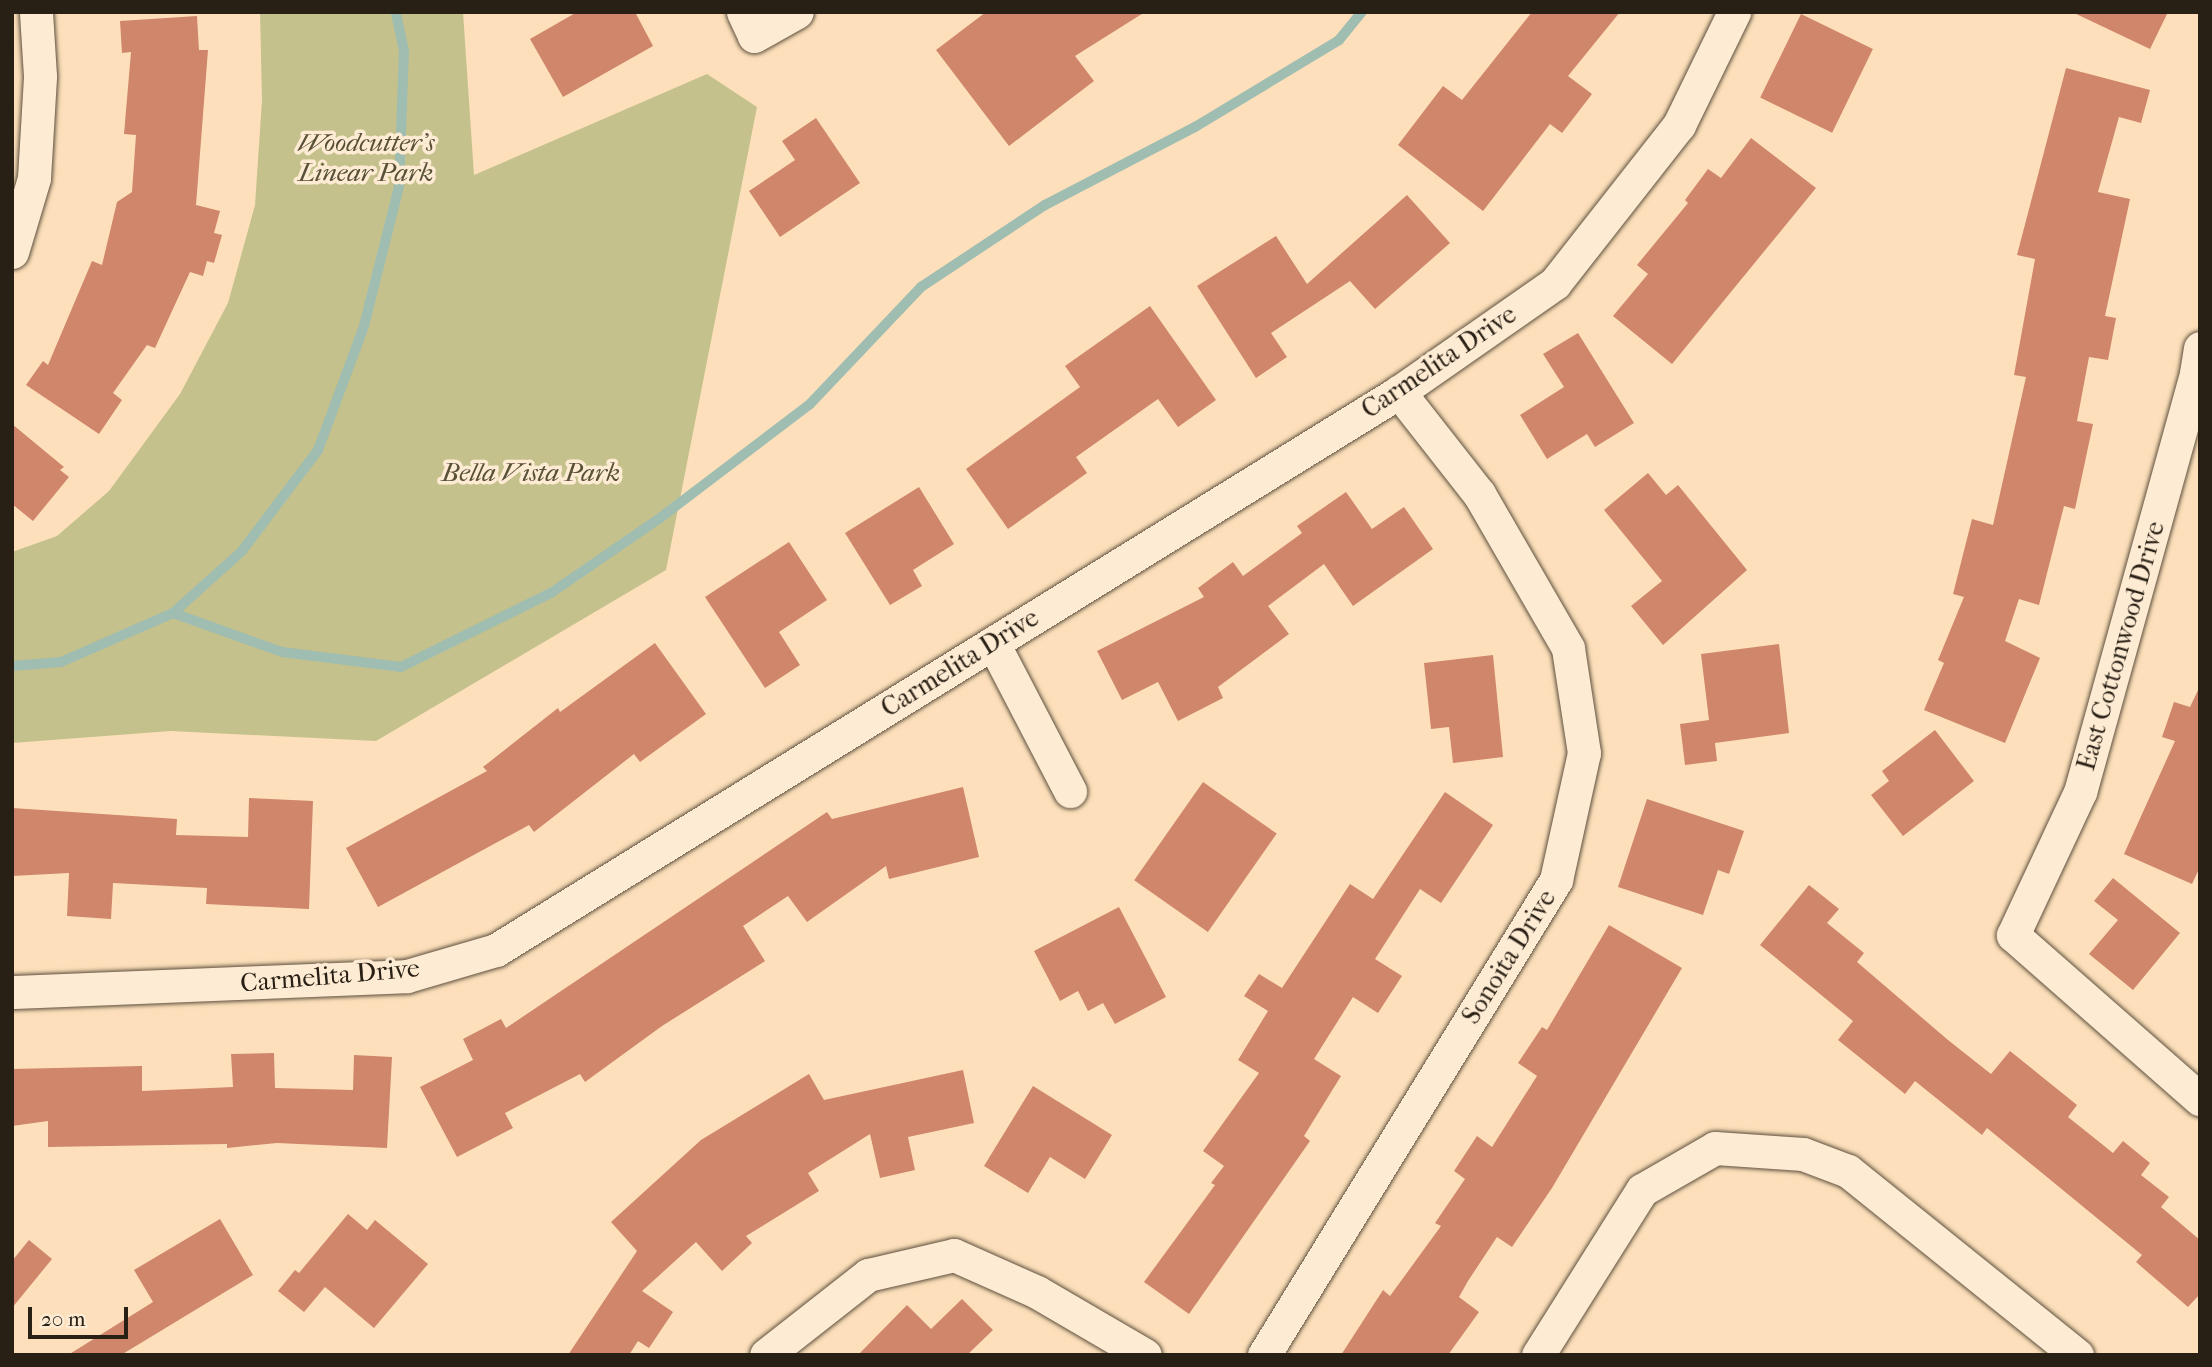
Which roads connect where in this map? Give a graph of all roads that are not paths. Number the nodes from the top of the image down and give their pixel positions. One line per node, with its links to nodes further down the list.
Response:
1 (36, 12): 5 (street)
2 (797, 12): 4 (street)
3 (1734, 12): 7 (street, Carmelita Drive)
4 (748, 24)
5 (12, 252)
6 (2200, 348): 11 (street, East Cottonwood Drive)
7 (1399, 392): 8 (street, Carmelita Drive); 14 (street, Sonoita Drive)
8 (993, 643): 9 (street); 10 (street, Carmelita Drive)
9 (1070, 791)
10 (12, 992)
11 (2200, 1099)
12 (766, 1355): 13 (street)
13 (1145, 1355)
14 (1264, 1355)
15 (1538, 1355): 16 (street)
16 (2077, 1355)

